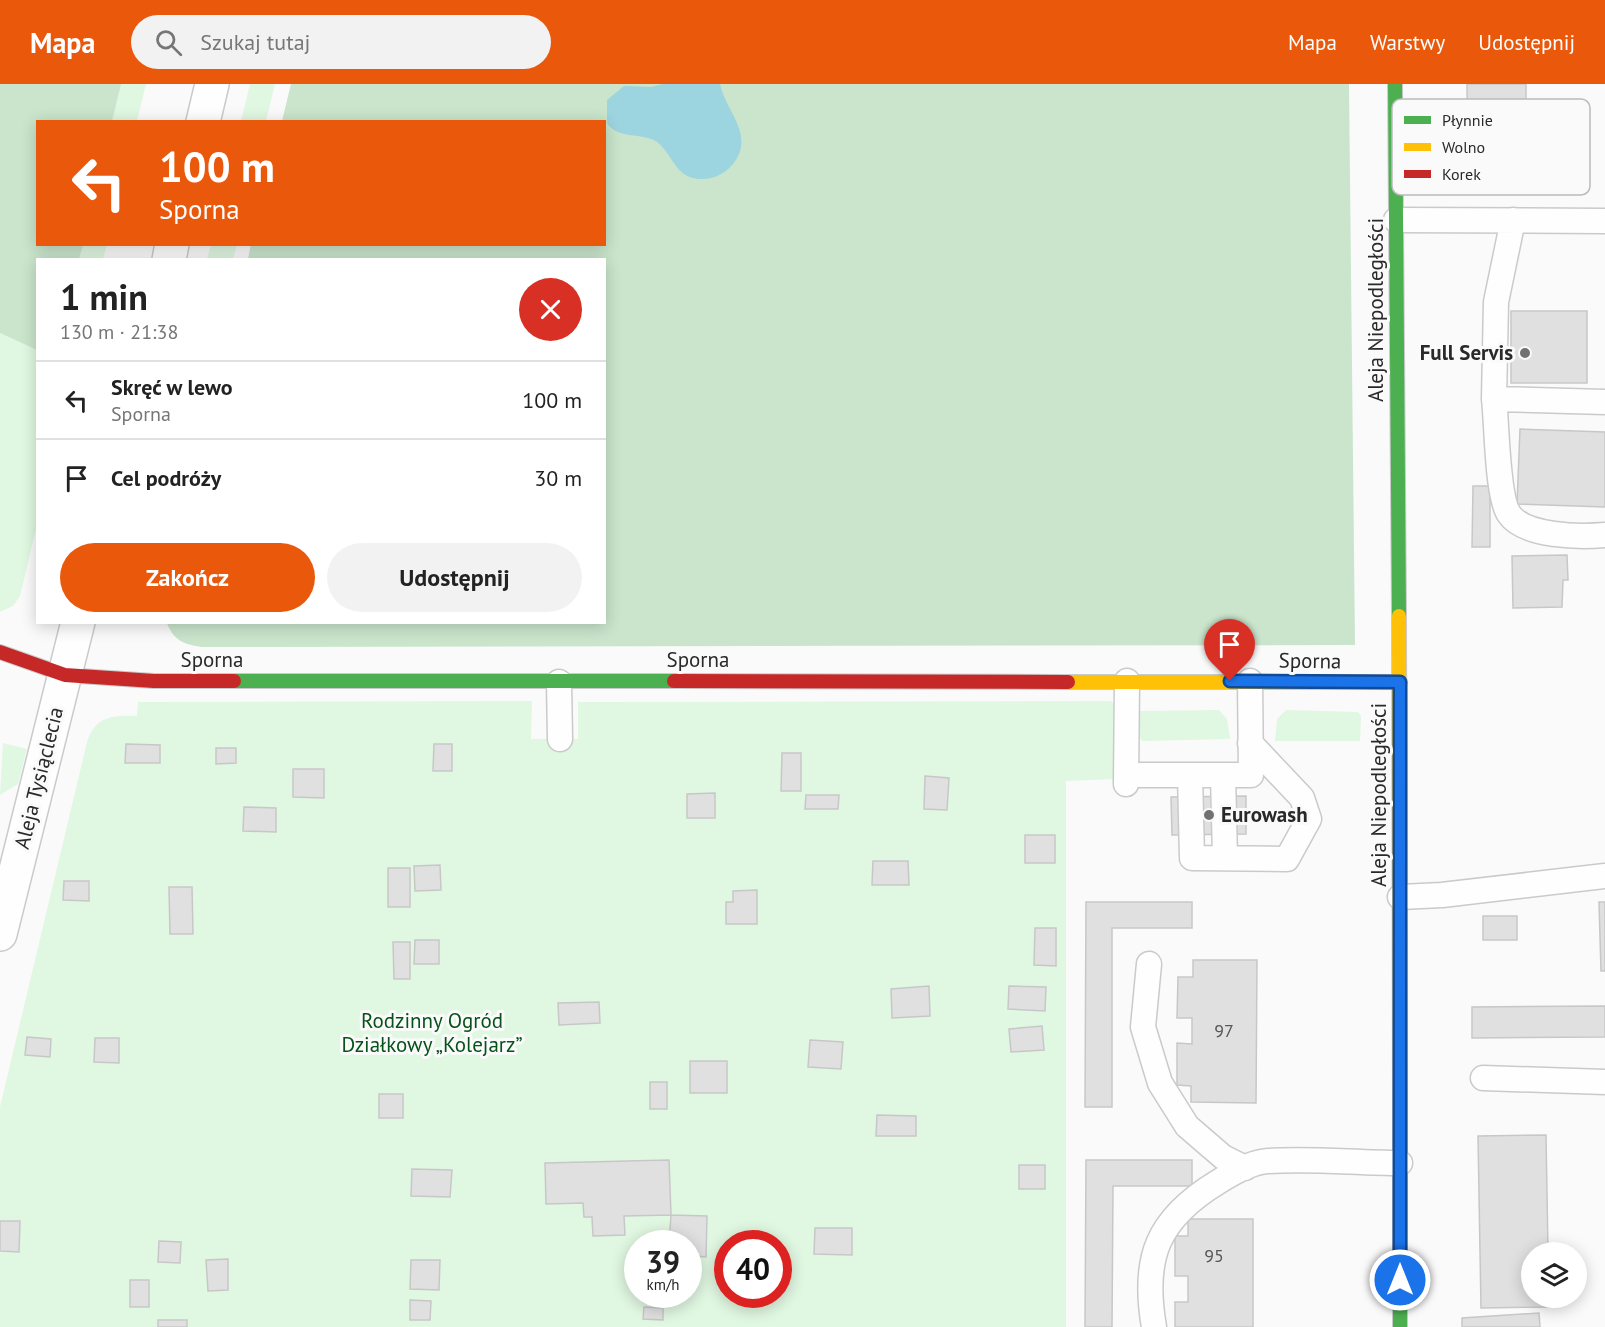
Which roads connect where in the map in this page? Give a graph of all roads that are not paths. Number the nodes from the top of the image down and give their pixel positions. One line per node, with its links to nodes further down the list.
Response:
1 (213, 84): 4 (street)
2 (1395, 84): 3 (street, Aleja Niepodległości)
3 (1395, 99)
4 (204, 120)
5 (1396, 195): 6 (street, Aleja Niepodległości)
6 (1396, 220): 7 (lane); 18 (street, Aleja Niepodległości)
7 (1513, 220): 8 (lane); 9 (lane)
8 (1605, 221)
9 (1494, 399): 10 (lane); 11 (lane)
10 (1605, 402)
11 (1605, 535)
12 (78, 624): 14 (street, Aleja Tysiąclecia)
13 (0, 652): 14 (street, Sporna)
14 (65, 675): 17 (street, Sporna); 26 (street, Aleja Tysiąclecia)
15 (1127, 681): 16 (street, Sporna); 17 (street, Sporna); 21 (lane)
16 (1250, 681): 18 (street, Sporna); 20 (lane)
17 (560, 682): 19 (lane)
18 (1400, 682): 25 (street, Aleja Niepodległości)
19 (560, 739)
20 (1250, 743): 22 (lane); 23 (lane)
21 (1190, 775): 22 (lane); 23 (lane)
22 (1223, 775): 23 (lane)
23 (1225, 858)
24 (1605, 876): 25 (lane)
25 (1400, 897): 30 (street, Aleja Niepodległości)
26 (0, 934)
27 (1149, 964): 31 (lane)
28 (1483, 1078): 29 (lane)
29 (1605, 1082)
30 (1400, 1163): 31 (lane); 33 (street, Aleja Niepodległości)
31 (1245, 1168): 32 (lane)
32 (1154, 1327)
33 (1400, 1327)

